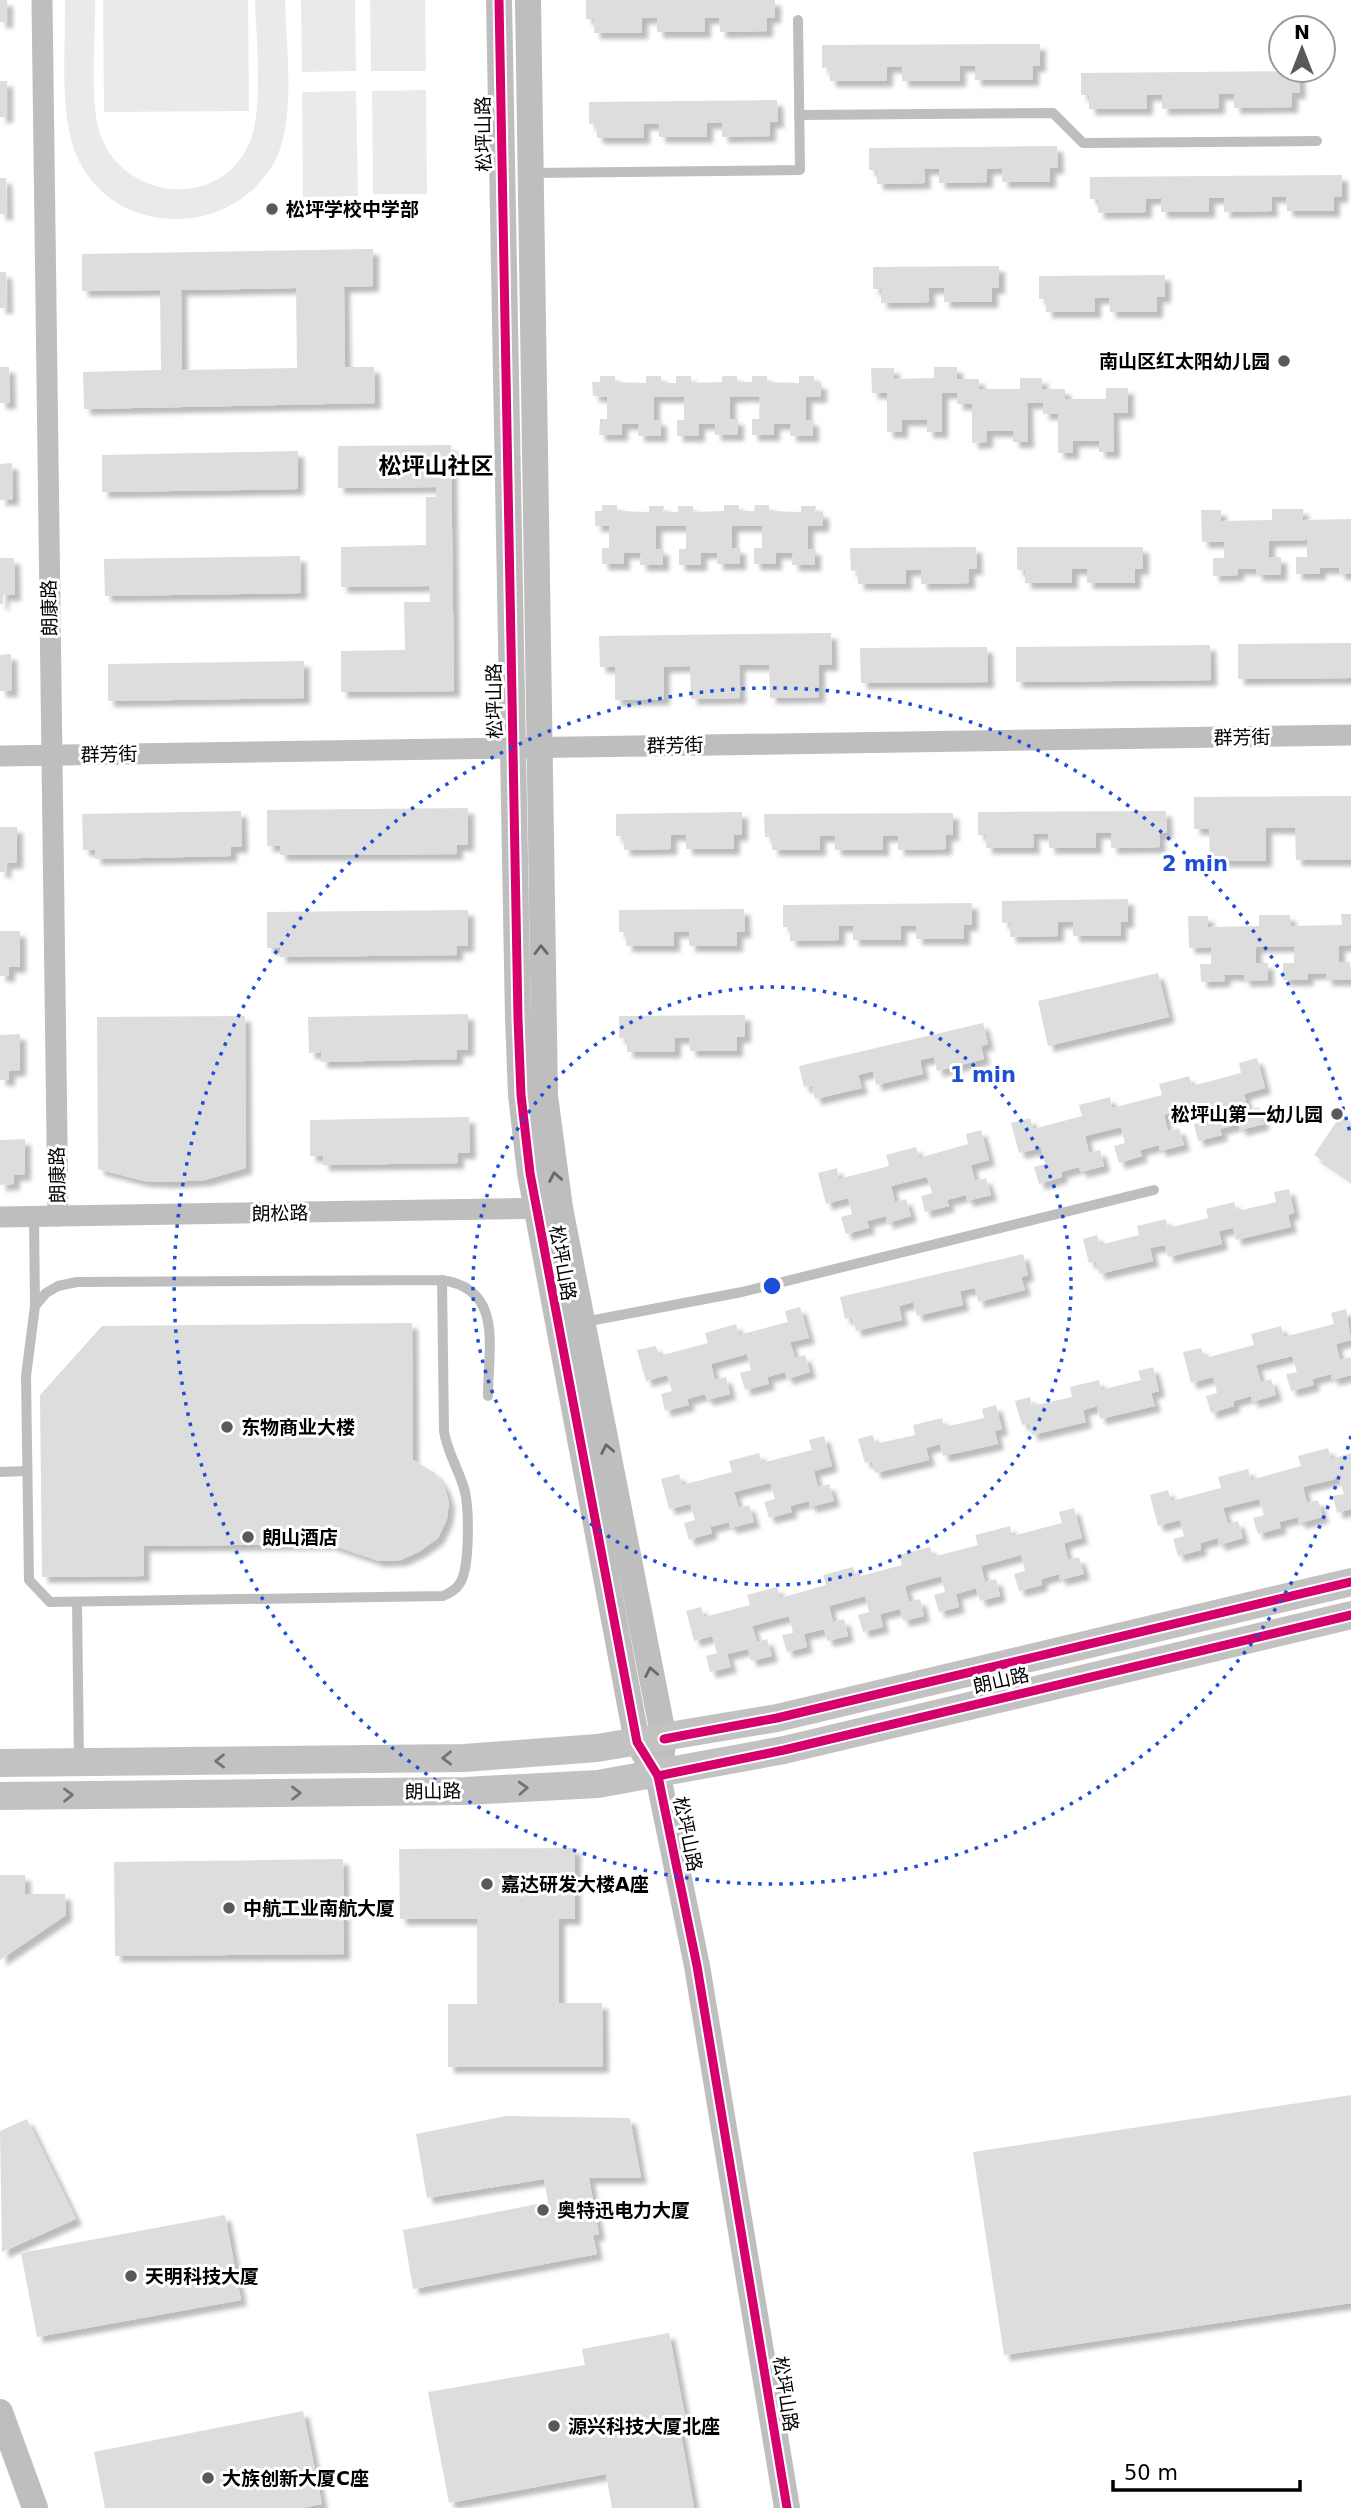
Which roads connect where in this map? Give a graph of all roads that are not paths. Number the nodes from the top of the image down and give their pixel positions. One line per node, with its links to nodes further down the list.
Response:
1 (42, 0): 10 (street, 朗康路)
2 (499, 0): 7 (street, 松坪山路)
3 (528, 0): 7 (street, 松坪山路)
4 (798, 20): 5 (lane)
5 (799, 115): 6 (lane); 7 (lane)
6 (1317, 141)
7 (516, 173): 9 (street, 松坪山路)
8 (1351, 735): 9 (street, 群芳街)
9 (525, 748): 10 (street, 群芳街); 13 (street, 松坪山路)
10 (51, 755): 11 (street, 群芳街); 14 (street, 朗康路)
11 (0, 756)
12 (1154, 1190): 19 (lane)
13 (548, 1208): 14 (street, 朗松路); 19 (street, 松坪山路)
14 (58, 1216): 16 (street, 朗松路)
15 (0, 1217): 16 (street, 朗松路)
16 (34, 1217): 18 (lane)
17 (442, 1280): 18 (lane); 20 (lane); 24 (lane)
18 (35, 1306): 21 (lane)
19 (570, 1325): 26 (street, 松坪山路)
20 (488, 1396)
21 (27, 1471): 22 (lane); 24 (lane)
22 (0, 1472)
23 (1351, 1582): 26 (main road, 朗山路)
24 (77, 1602): 27 (lane)
25 (1351, 1615): 29 (main road, 朗山路)
26 (651, 1741): 27 (main road, 朗山路, one-way to 27); 29 (street, 松坪山路)
27 (79, 1762): 28 (main road, 朗山路)
28 (0, 1763)
29 (658, 1776): 30 (main road, 朗山路, one-way to 29); 33 (street, 松坪山路)
30 (0, 1796)
31 (0, 2412): 32 (street)
32 (35, 2508)
33 (787, 2508)

